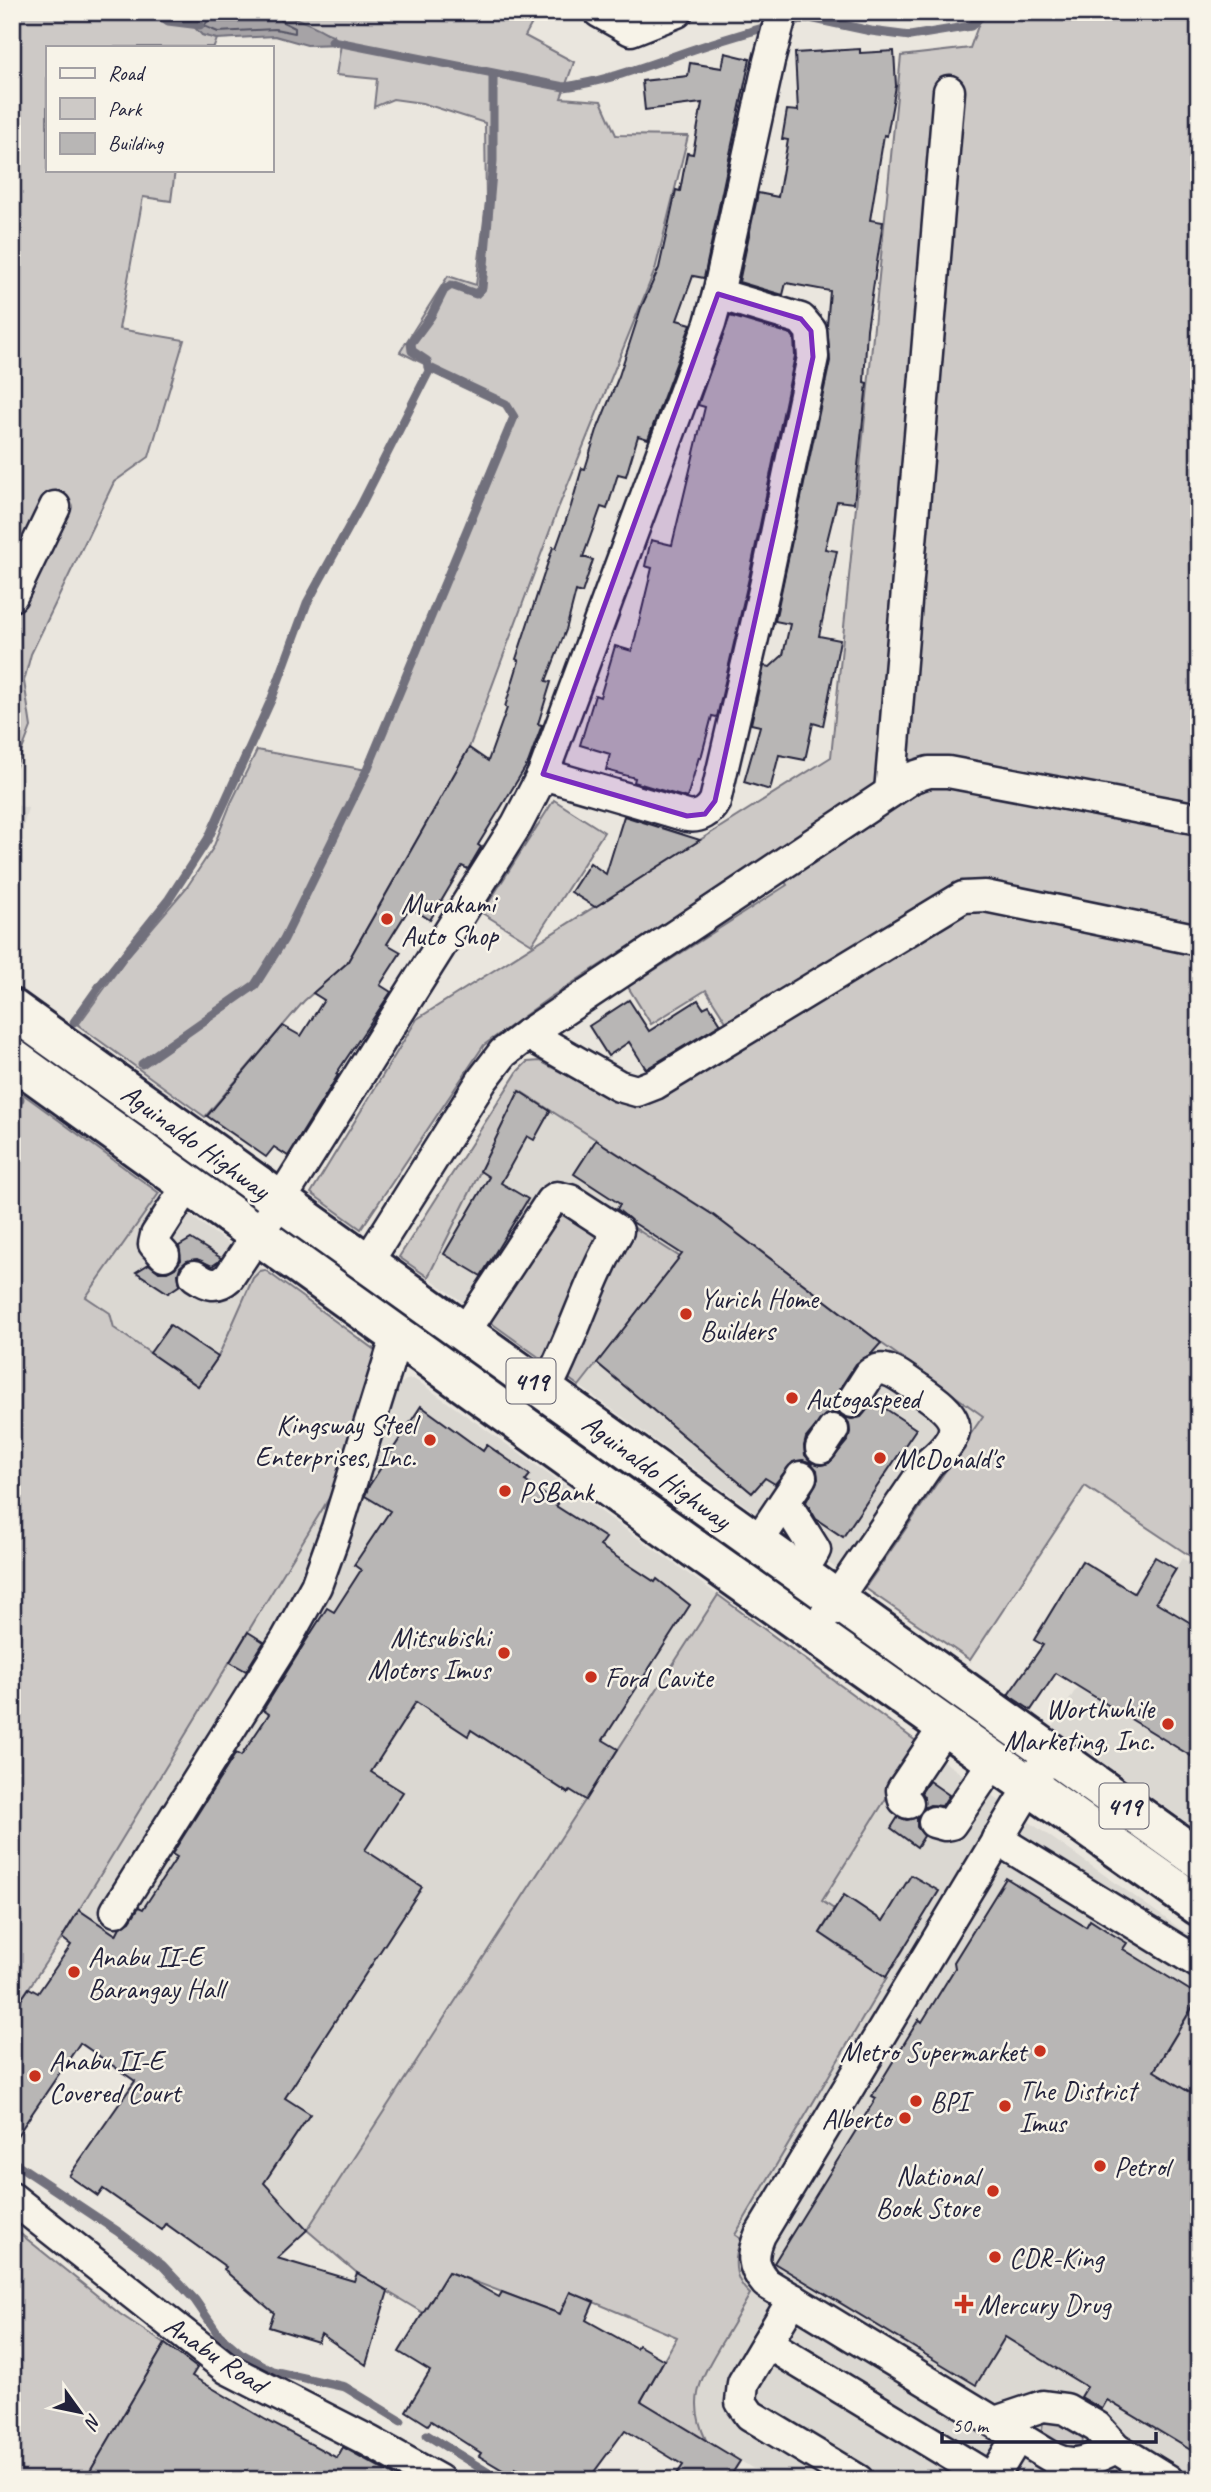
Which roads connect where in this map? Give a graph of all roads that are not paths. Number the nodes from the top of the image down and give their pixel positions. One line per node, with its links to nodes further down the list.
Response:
1 (599, 12): 2 (street)
2 (677, 12)
3 (781, 14): 5 (street)
4 (949, 90): 9 (street)
5 (718, 294): 8 (street); 8 (street)
6 (55, 507): 7 (street)
7 (12, 596)
8 (543, 774): 16 (street)
9 (890, 792): 10 (street); 13 (street)
10 (1199, 819)
11 (1199, 940): 13 (street)
12 (12, 1009): 16 (highway, Aguinaldo Highway / 419)
13 (528, 1034): 19 (street)
14 (16, 1068): 15 (highway, Aguinaldo Highway / 419)
15 (188, 1185): 17 (highway, Aguinaldo Highway / 419); 18 (street)
16 (280, 1201): 17 (street); 19 (highway, Aguinaldo Highway / 419)
17 (257, 1235): 20 (street); 22 (highway, Aguinaldo Highway / 419)
18 (164, 1255)
19 (367, 1263): 21 (highway, Aguinaldo Highway / 419)
20 (195, 1276)
21 (464, 1333): 23 (highway, Aguinaldo Highway / 419); 23 (street)
22 (397, 1335): 30 (highway, Aguinaldo Highway / 419); 40 (street)
23 (545, 1391): 27 (highway, Aguinaldo Highway / 419)
24 (859, 1391): 29 (street)
25 (802, 1477): 26 (street)
26 (785, 1502): 27 (street); 28 (street)
27 (757, 1543): 29 (highway, Aguinaldo Highway / 419)
28 (811, 1557)
29 (836, 1600): 30 (street); 32 (highway, Aguinaldo Highway / 419)
30 (813, 1633): 31 (highway, Aguinaldo Highway / 419)
31 (945, 1726): 33 (highway, Aguinaldo Highway / 419); 35 (street)
32 (1050, 1753): 34 (street); 38 (highway, Aguinaldo Highway / 419)
33 (994, 1761): 34 (highway, Aguinaldo Highway / 419); 36 (street)
34 (1030, 1786): 37 (street); 39 (highway, Aguinaldo Highway / 419)
35 (908, 1803)
36 (934, 1822)
37 (998, 1839): 41 (street); 43 (street)
38 (1199, 1859)
39 (1199, 1906)
40 (116, 1911)
41 (1199, 1963)
42 (12, 2198): 48 (street, Anabu Road)
43 (793, 2299): 44 (street); 45 (street)
44 (767, 2343): 47 (street); 49 (street)
45 (1006, 2429): 46 (street); 46 (street); 47 (street)
46 (1116, 2448): 50 (street)
47 (993, 2479)
48 (439, 2480)
49 (858, 2480)
50 (1168, 2480)

